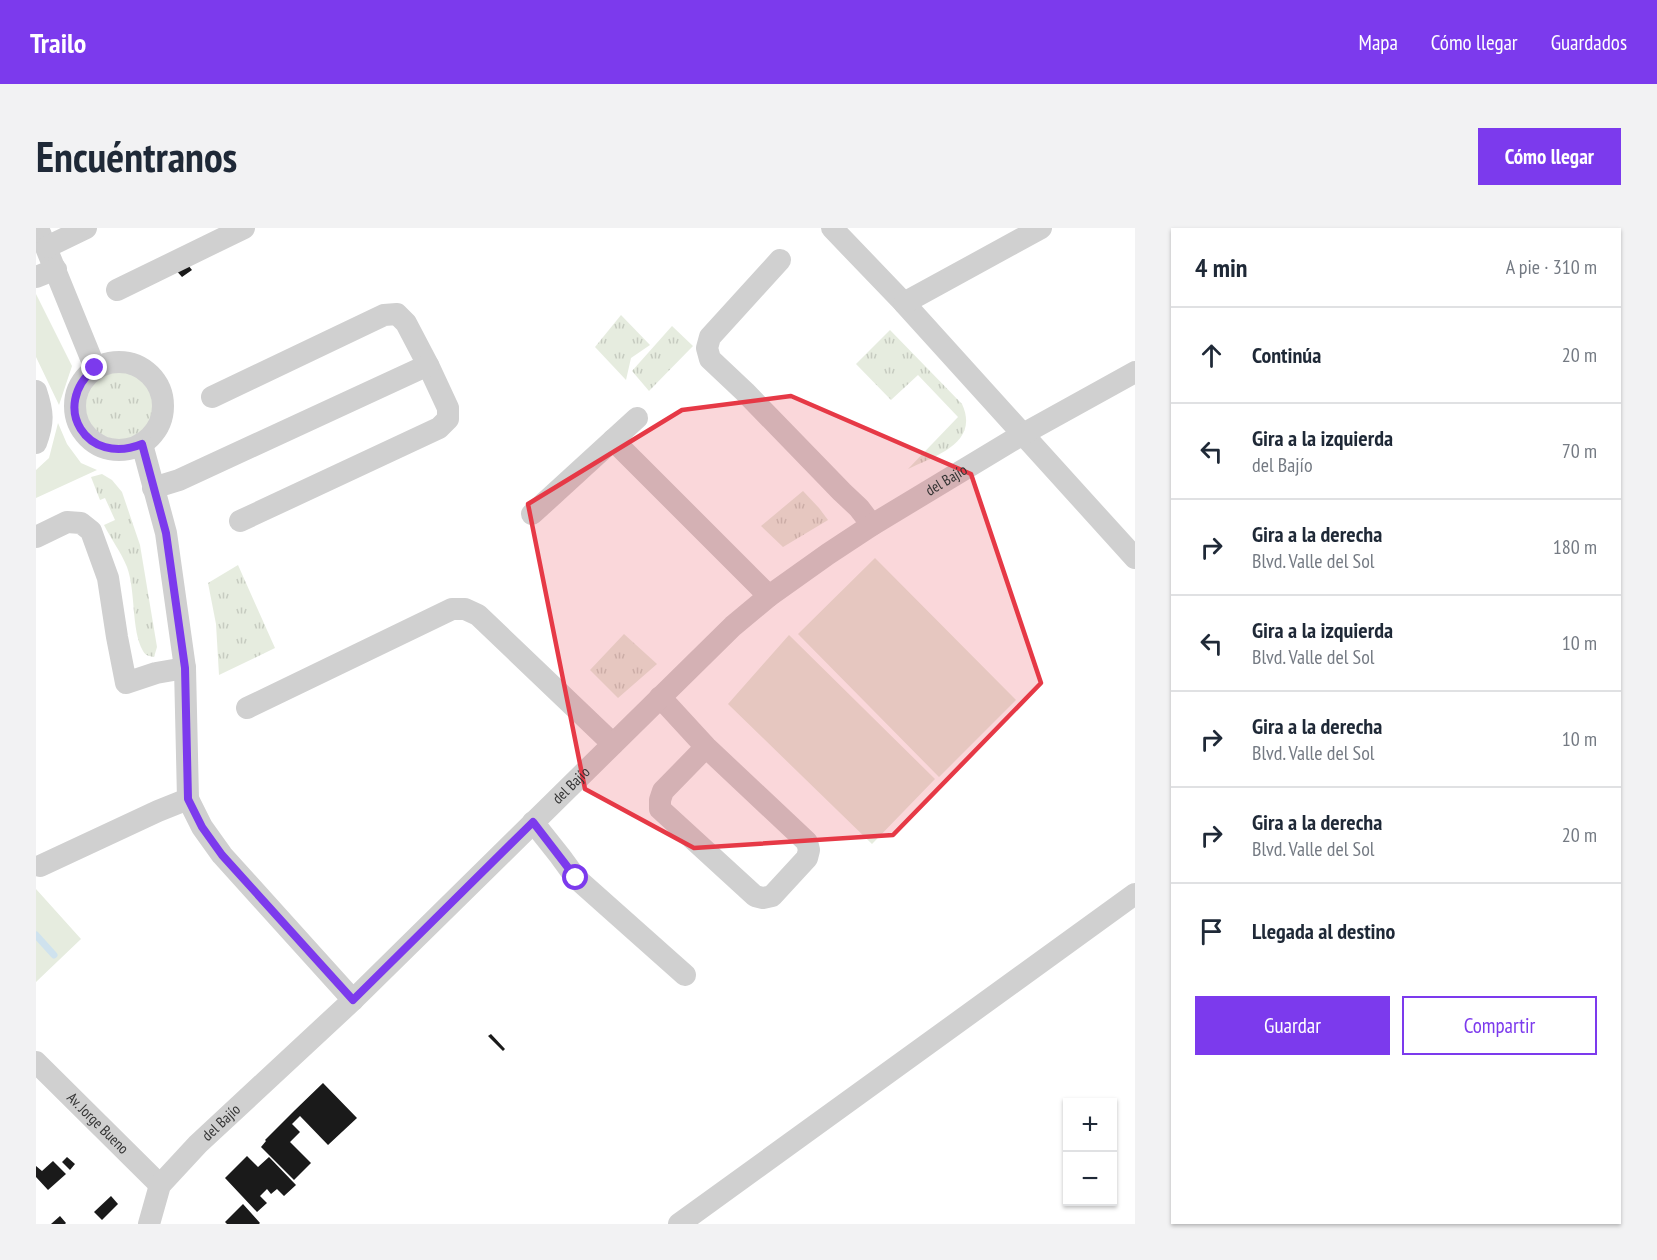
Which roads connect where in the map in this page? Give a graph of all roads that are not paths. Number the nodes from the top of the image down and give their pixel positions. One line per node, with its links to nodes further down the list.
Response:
1 (86, 228): 5 (street)
2 (244, 228): 8 (street)
3 (832, 228): 9 (street)
4 (1041, 228): 9 (street)
5 (42, 237): 7 (street)
6 (780, 260): 23 (street)
7 (46, 273): 11 (street)
8 (117, 290)
9 (904, 303): 16 (street)
10 (428, 364): 14 (street); 20 (street); 22 (street)
11 (95, 368): 19 (street); 19 (street)
12 (1135, 372): 16 (street, del Bajío)
13 (36, 391): 18 (street)
14 (212, 397)
15 (637, 418): 17 (street)
16 (1023, 434): 23 (street, del Bajío); 25 (street)
17 (613, 440): 21 (street); 26 (street)
18 (36, 444)
19 (142, 444): 20 (street)
20 (153, 488): 27 (street)
21 (532, 514)
22 (240, 521)
23 (872, 525): 26 (street, del Bajío)
24 (36, 537): 27 (street)
25 (1135, 558)
26 (769, 596): 28 (street, del Bajío)
27 (185, 668): 32 (street)
28 (660, 697): 30 (street, del Bajío); 31 (street)
29 (247, 708): 30 (street)
30 (613, 744): 33 (street, del Bajío)
31 (706, 747): 31 (street)
32 (188, 799): 34 (street); 37 (street)
33 (533, 822): 36 (street); 37 (street, del Bajío)
34 (40, 866)
35 (1135, 894): 41 (street)
36 (685, 975)
37 (353, 1000): 39 (street, del Bajío)
38 (36, 1062): 39 (street, Av. Jorge Bueno)
39 (160, 1185): 40 (street, del Bajío)
40 (149, 1224)
41 (679, 1224)

